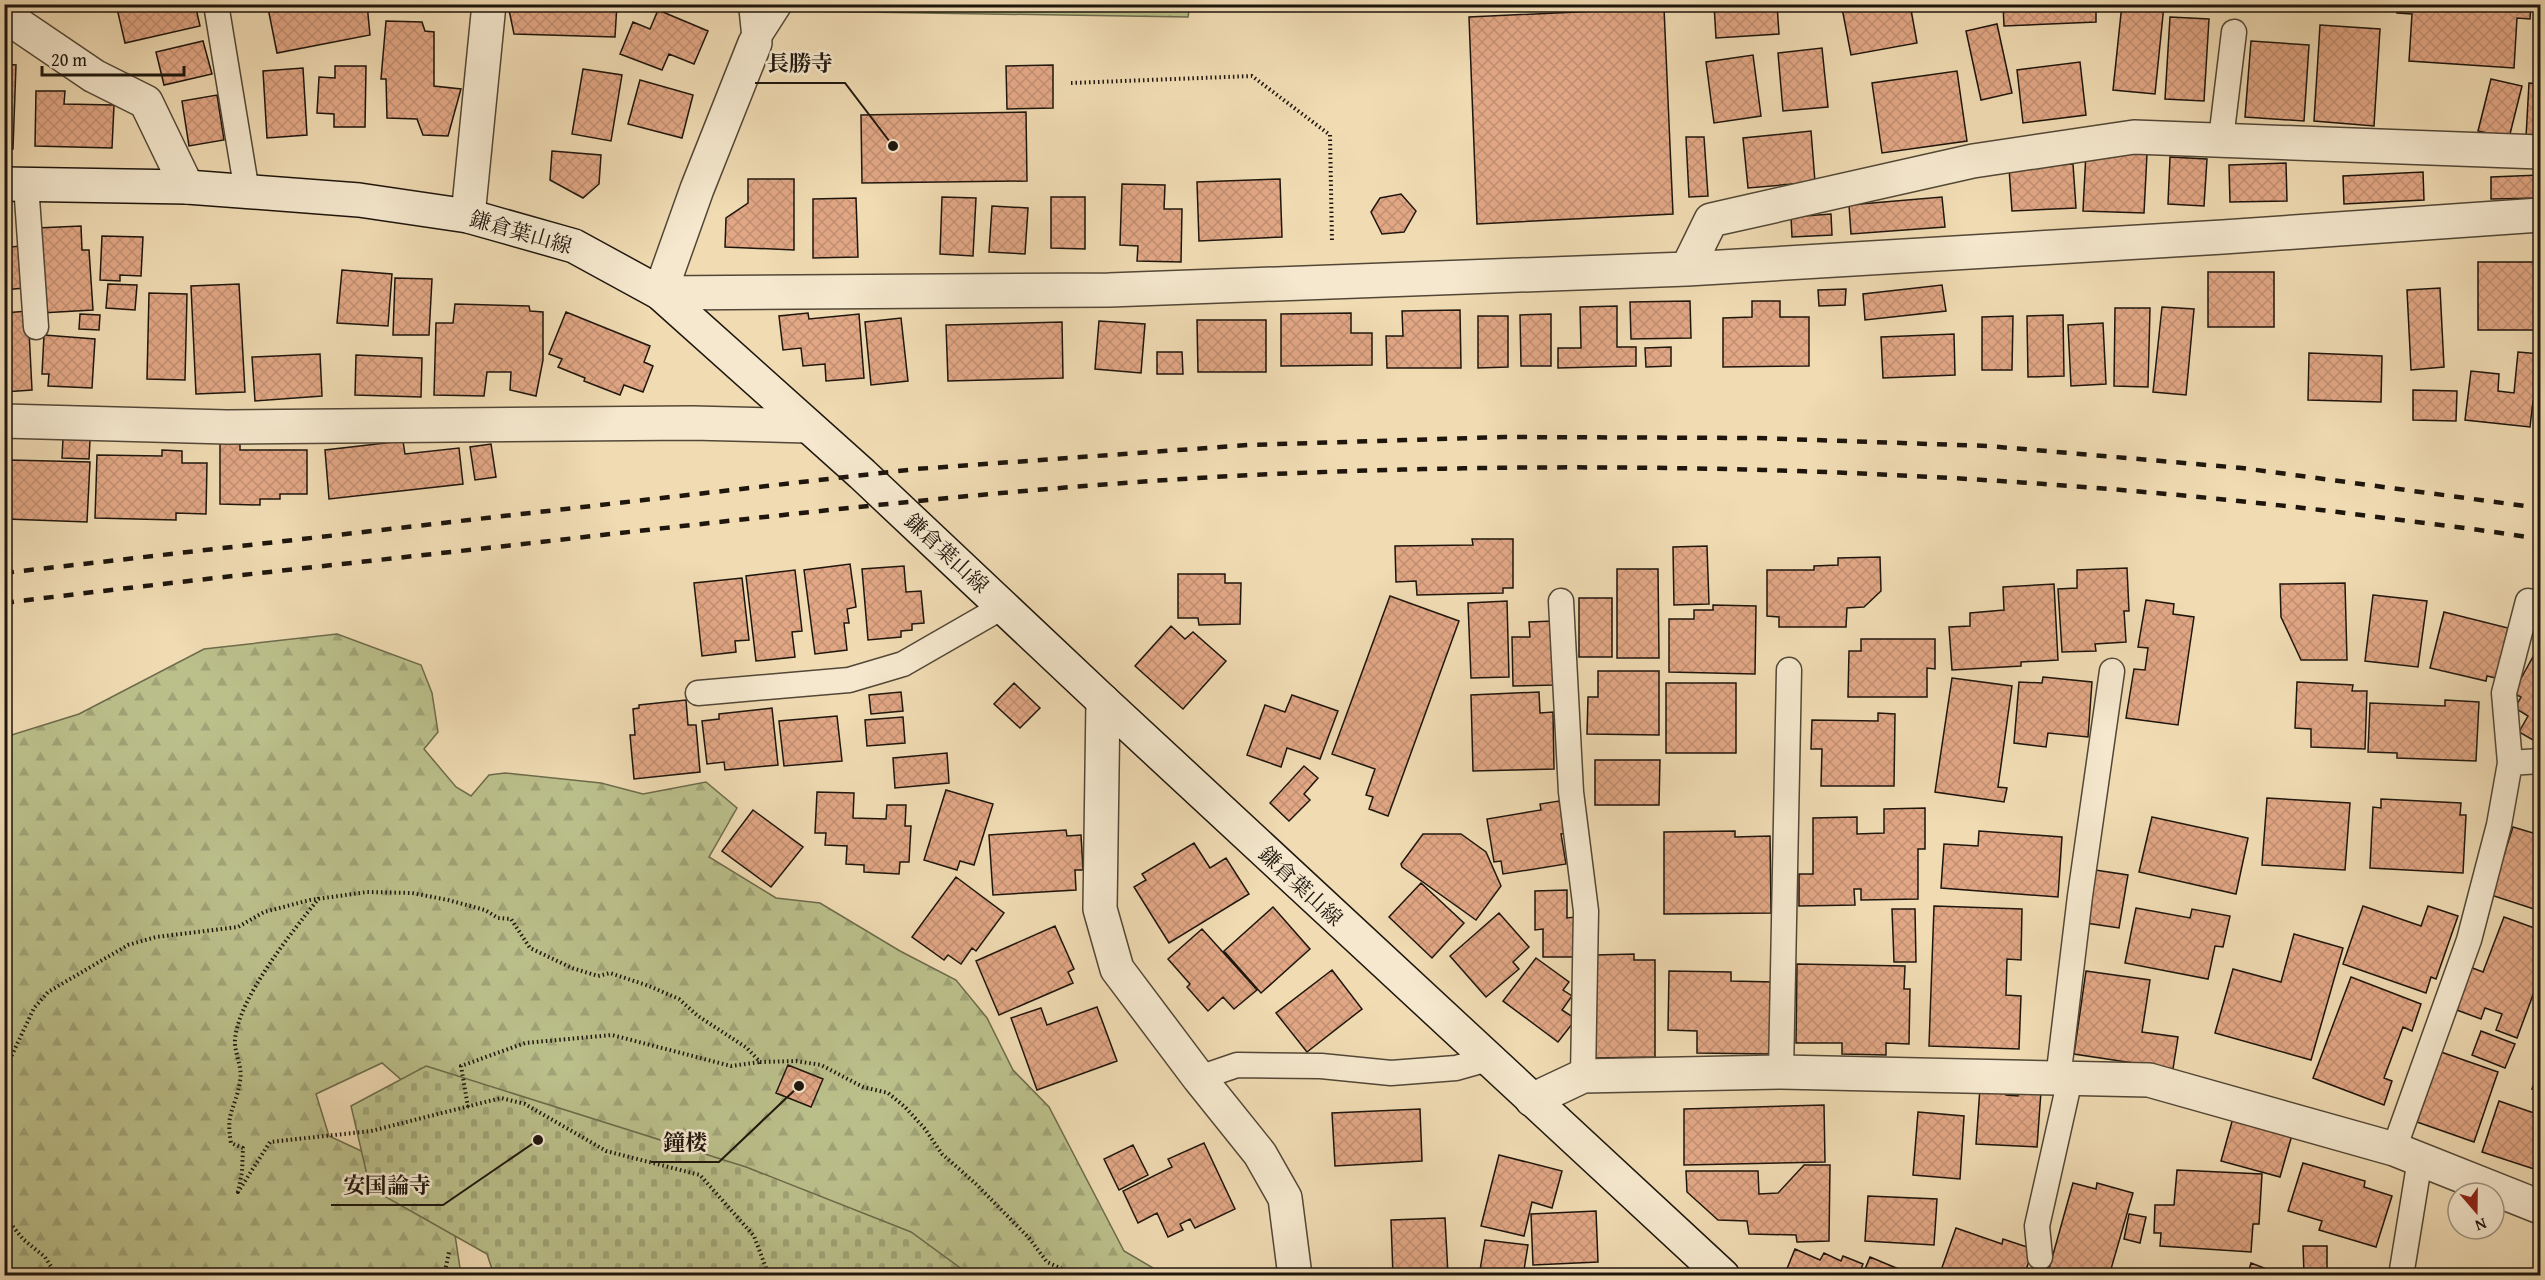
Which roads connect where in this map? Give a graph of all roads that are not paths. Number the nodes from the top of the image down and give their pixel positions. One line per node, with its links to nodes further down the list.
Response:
1 (216, 4): 12 (lane)
2 (489, 4): 14 (street)
3 (751, 4): 7 (lane)
4 (780, 4): 7 (lane)
5 (4, 15): 11 (street)
6 (2234, 32): 8 (lane)
7 (755, 43): 16 (street)
8 (2221, 139): 9 (street); 15 (street)
9 (2541, 152)
10 (15, 184): 11 (street, 鎌倉葉山線); 17 (lane)
11 (187, 187): 12 (street, 鎌倉葉山線)
12 (247, 192): 14 (street, 鎌倉葉山線)
13 (2541, 215): 15 (street)
14 (468, 216): 16 (street, 鎌倉葉山線)
15 (1687, 269): 16 (street)
16 (660, 293): 19 (street, 鎌倉葉山線)
17 (36, 327)
18 (4, 421): 19 (street)
19 (808, 426): 22 (street, 鎌倉葉山線)
20 (1561, 601): 31 (lane)
21 (2541, 603): 28 (lane)
22 (1004, 606): 25 (lane); 26 (street, 鎌倉葉山線)
23 (1789, 670): 30 (lane)
24 (2112, 671): 33 (lane)
25 (698, 693)
26 (1103, 701): 29 (street, 鎌倉葉山線); 32 (street)
27 (2541, 761): 28 (lane)
28 (2510, 762): 35 (lane)
29 (1488, 1059): 32 (lane); 34 (street, 鎌倉葉山線)
30 (1781, 1072): 31 (street); 33 (street)
31 (1583, 1076): 34 (street)
32 (1199, 1078): 38 (street)
33 (2064, 1079): 35 (street); 37 (lane)
34 (1533, 1100): 39 (street, 鎌倉葉山線)
35 (2407, 1154): 36 (street); 40 (lane)
36 (2541, 1207)
37 (2040, 1257)
38 (1295, 1275)
39 (1723, 1275)
40 (2401, 1275)

